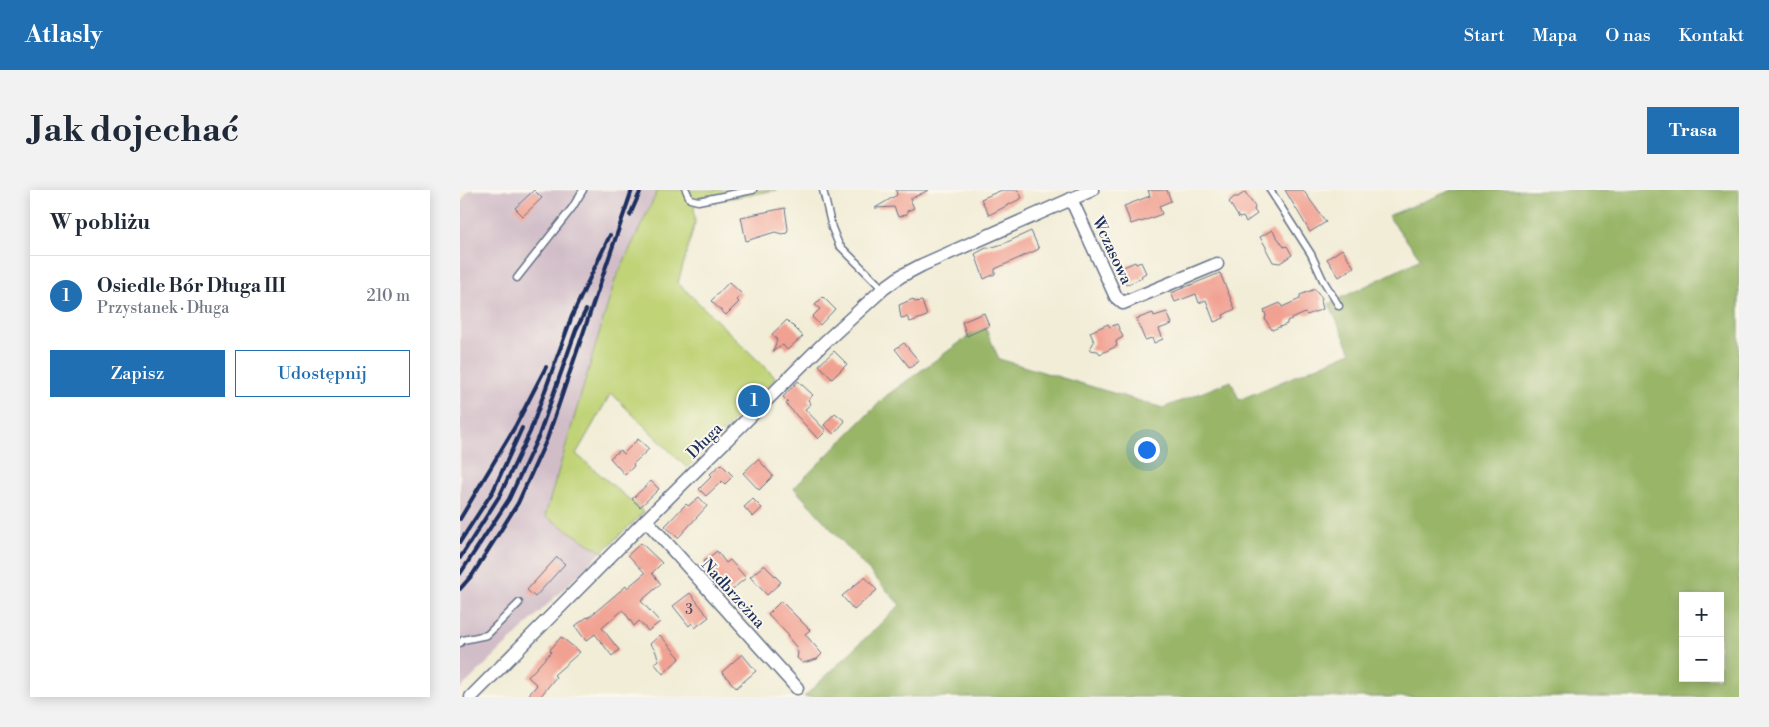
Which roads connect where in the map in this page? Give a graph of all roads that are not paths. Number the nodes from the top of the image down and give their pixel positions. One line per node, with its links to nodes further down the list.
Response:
1 (583, 190): 9 (lane)
2 (686, 190): 3 (lane)
3 (753, 190)
4 (824, 190): 10 (lane)
5 (1092, 190): 7 (street, Długa)
6 (1270, 190): 11 (lane)
7 (1071, 199): 8 (street, Wczasowa); 10 (street, Długa)
8 (1217, 264)
9 (517, 278)
10 (883, 289): 12 (street, Długa)
11 (1339, 306)
12 (646, 520): 15 (street, Nadbrzeżna); 16 (street, Długa)
13 (519, 603): 14 (lane)
14 (460, 642)
15 (797, 688)
16 (471, 697)

